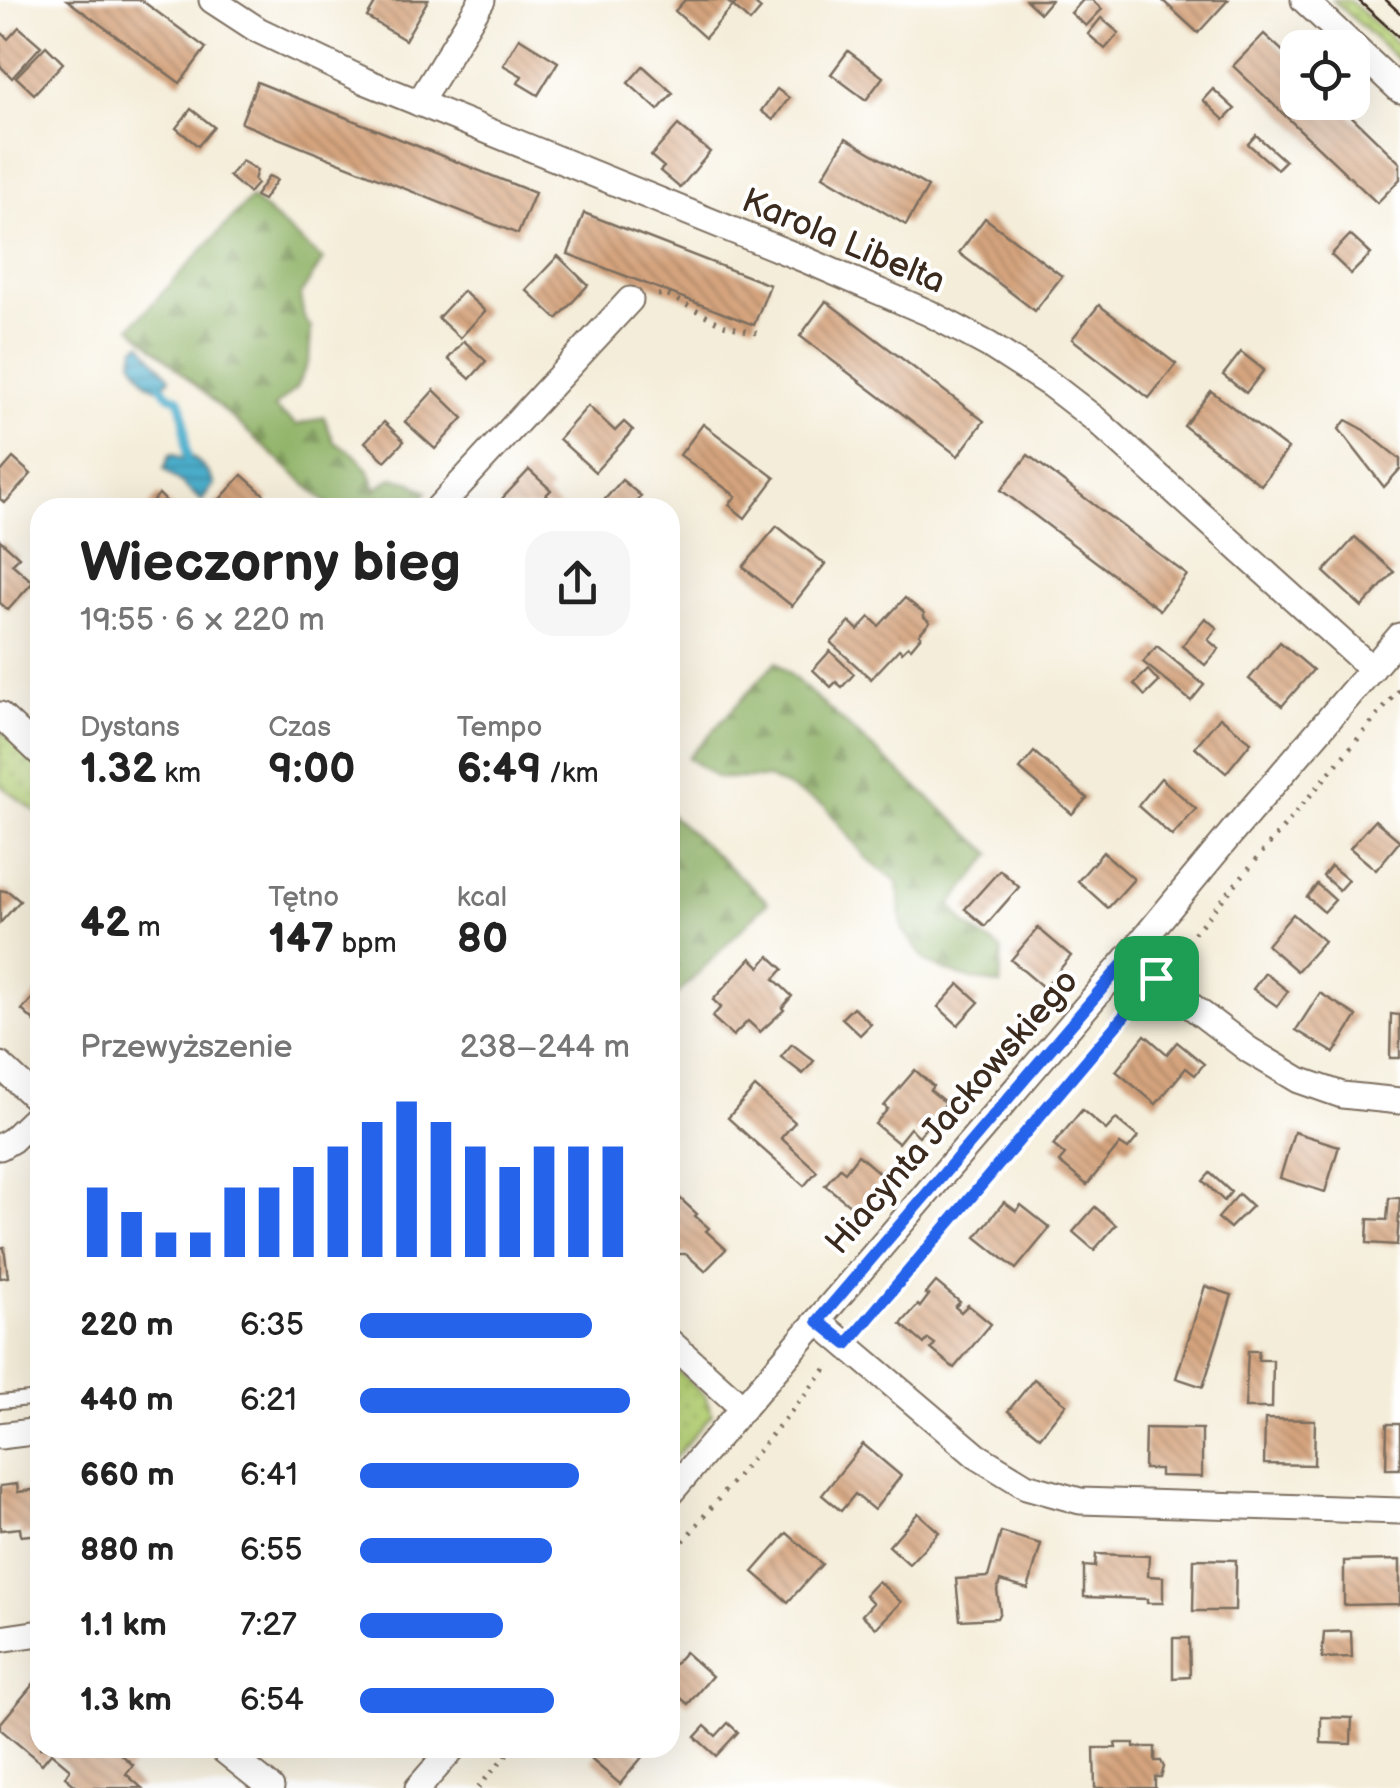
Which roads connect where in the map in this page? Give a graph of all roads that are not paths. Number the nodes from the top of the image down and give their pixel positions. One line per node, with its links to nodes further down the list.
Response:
1 (212, 0): 5 (street, Karola Libelta)
2 (482, 0): 5 (street)
3 (1304, 0): 4 (street)
4 (1400, 90)
5 (419, 103): 9 (street, Karola Libelta)
6 (630, 300): 7 (street)
7 (447, 498)
8 (1400, 636): 9 (street, Hiacynta Jackowskiego)
9 (1372, 669): 12 (street, Hiacynta Jackowskiego)
10 (0, 715): 11 (street)
11 (30, 744)
12 (1128, 958): 15 (street); 18 (street, Hiacynta Jackowskiego)
13 (0, 1065): 14 (street)
14 (30, 1093)
15 (1400, 1101)
16 (30, 1123): 17 (street)
17 (0, 1148)
18 (818, 1321): 22 (street, Hiacynta Jackowskiego); 26 (street)
19 (680, 1351): 22 (street)
20 (30, 1399): 21 (lane)
21 (0, 1402)
22 (743, 1408): 25 (street, Hiacynta Jackowskiego)
23 (30, 1432): 24 (street)
24 (0, 1436)
25 (680, 1482)
26 (1400, 1511)
27 (30, 1634): 28 (street)
28 (0, 1639)
29 (233, 1758): 31 (street)
30 (444, 1758): 32 (street)
31 (270, 1788)
32 (418, 1788)

